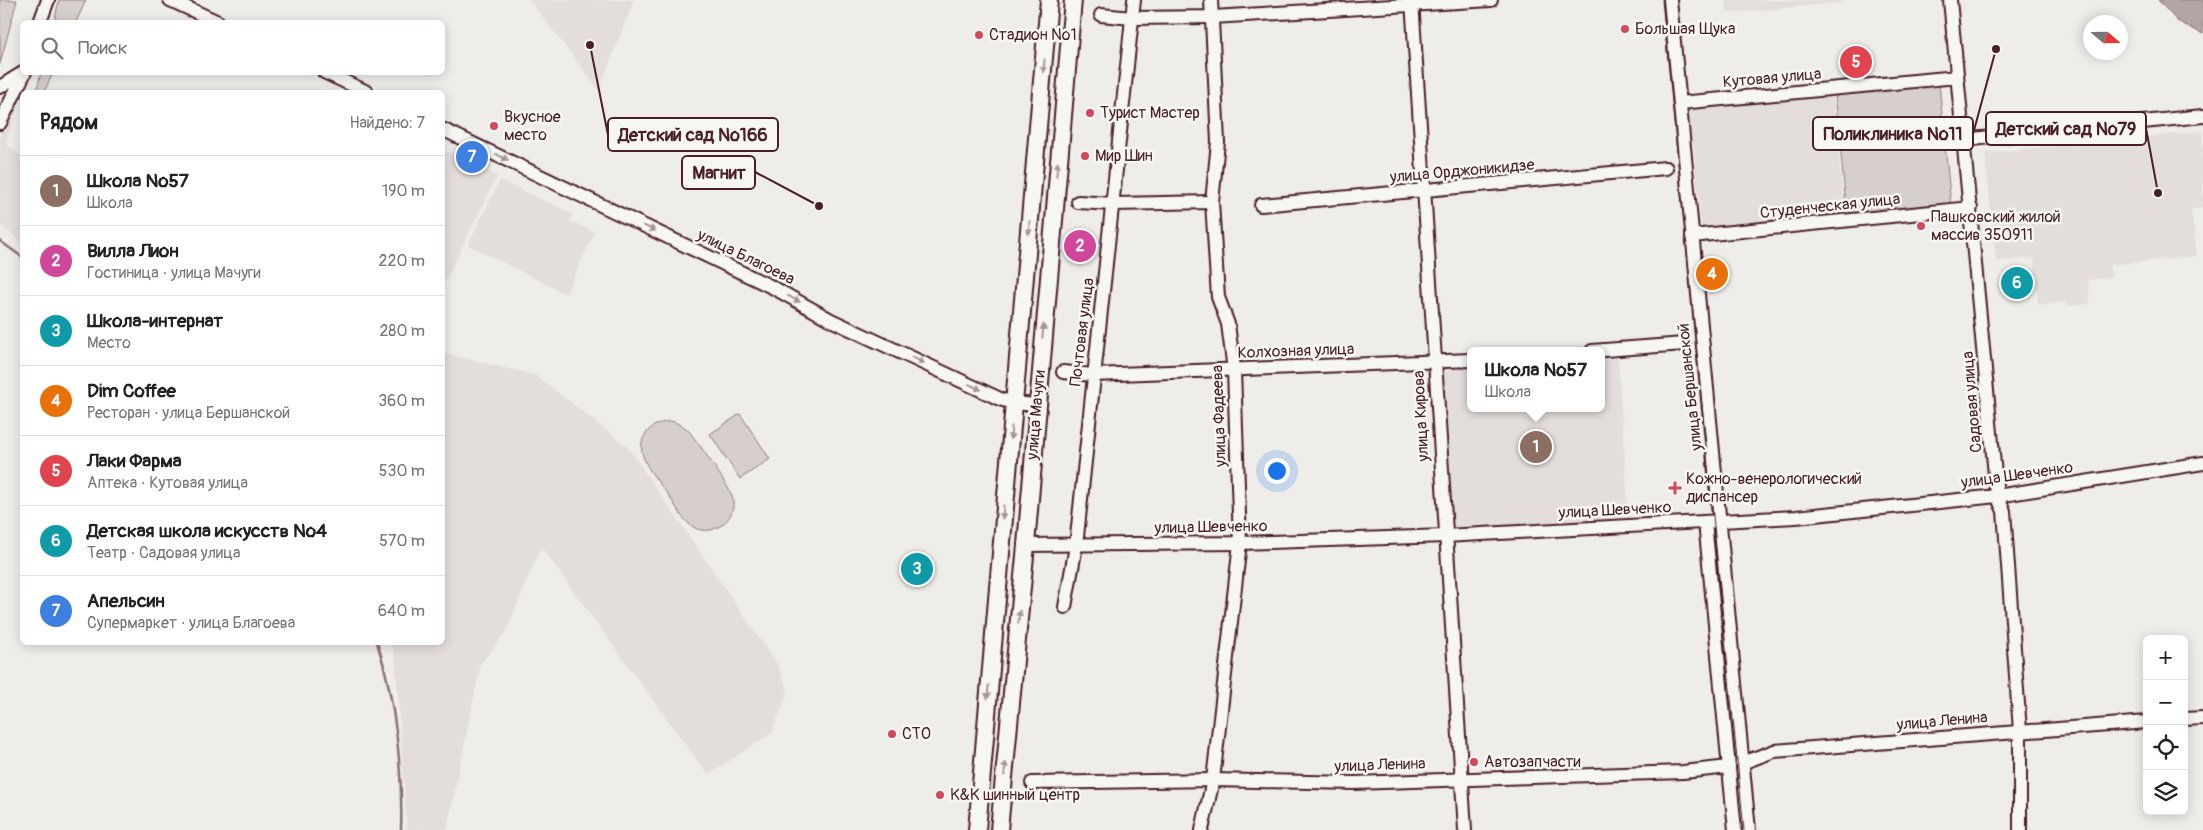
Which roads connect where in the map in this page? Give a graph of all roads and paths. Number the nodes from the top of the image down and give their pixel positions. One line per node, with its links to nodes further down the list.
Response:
1 (170, 0): 16 (street)
2 (1049, 0): 43 (main road, улица Мачуги, one-way to 43)
3 (1073, 0): 44 (main road, улица Мачуги, one-way to 3)
4 (1134, 0): 14 (street, Почтовая улица)
5 (1211, 0): 13 (street, улица Фадеева)
6 (1491, 0): 10 (street)
7 (1670, 0): 23 (street, улица Бершанской)
8 (1950, 0): 20 (street, Садовая улица)
9 (48, 1): 15 (street)
10 (1412, 3): 11 (street); 29 (street, улица Кирова)
11 (1289, 6): 13 (street)
12 (1101, 15): 14 (street)
13 (1213, 17): 14 (street); 31 (street, улица Фадеева)
14 (1132, 18): 32 (street, Почтовая улица)
15 (41, 20)
16 (214, 20)
17 (20, 74): 21 (street)
18 (23, 75): 25 (street)
19 (330, 75): 22 (street)
20 (1956, 77): 23 (street, Кутовая улица); 27 (street, Садовая улица)
21 (0, 87)
22 (363, 90)
23 (1680, 103): 35 (street, улица Бершанской)
24 (2203, 116): 27 (street)
25 (0, 122)
26 (445, 130): 43 (street, улица Благоева, one-way to 43)
27 (1962, 140): 34 (street, Садовая улица)
28 (1666, 168): 29 (street, улица Орджоникидзе)
29 (1425, 190): 33 (street, улица Орджоникидзе); 39 (street, улица Кирова)
30 (1078, 202): 32 (street)
31 (1212, 202): 32 (street); 40 (street, улица Фадеева)
32 (1114, 204): 42 (street, Почтовая улица)
33 (1261, 205)
34 (1971, 208): 35 (street, Студенческая улица); 46 (street, Садовая улица)
35 (1692, 236): 47 (street, улица Бершанской)
36 (1684, 344): 37 (street)
37 (1605, 350)
38 (1467, 360): 39 (street, Колхозная улица)
39 (1435, 363): 40 (street, Колхозная улица); 49 (street, улица Кирова)
40 (1234, 370): 42 (street, Колхозная улица); 50 (street, улица Фадеева)
41 (1063, 372): 42 (street, Колхозная улица)
42 (1093, 375): 52 (street, Почтовая улица)
43 (1013, 403): 44 (street, улица Благоева); 54 (main road, улица Мачуги, one-way to 54)
44 (1037, 405): 51 (main road, улица Мачуги)
45 (2203, 463): 46 (street, улица Шевченко)
46 (1997, 496): 47 (street, улица Шевченко); 59 (street, Садовая улица)
47 (1720, 520): 48 (street, улица Шевченко); 60 (street, улица Бершанской)
48 (1704, 522): 49 (street, улица Шевченко); 60 (street, улица Бершанской)
49 (1445, 536): 50 (street, улица Шевченко); 61 (street, улица Кирова)
50 (1240, 543): 52 (street, улица Шевченко); 62 (street, улица Фадеева)
51 (1026, 545): 52 (street, улица Шевченко); 55 (main road, улица Мачуги, one-way to 51)
52 (1076, 546): 53 (street, Почтовая улица)
53 (1065, 606)
54 (992, 656): 55 (main road); 64 (main road, улица Мачуги, one-way to 64)
55 (1015, 656): 65 (main road, улица Мачуги, one-way to 55)
56 (2203, 718): 57 (street)
57 (2188, 719)
58 (2143, 722): 59 (street, улица Ленина)
59 (2020, 731): 60 (street, улица Ленина); 70 (street, Садовая улица)
60 (1735, 764): 61 (street, улица Ленина); 68 (street, улица Бершанской); 69 (street, улица Бершанской)
61 (1461, 778): 62 (street, улица Ленина); 67 (street, улица Кирова)
62 (1213, 780): 63 (street, улица Ленина); 66 (street, улица Фадеева)
63 (1032, 783)
64 (977, 830)
65 (999, 830)
66 (1202, 830)
67 (1464, 830)
68 (1735, 830)
69 (1748, 830)
70 (2020, 830)

